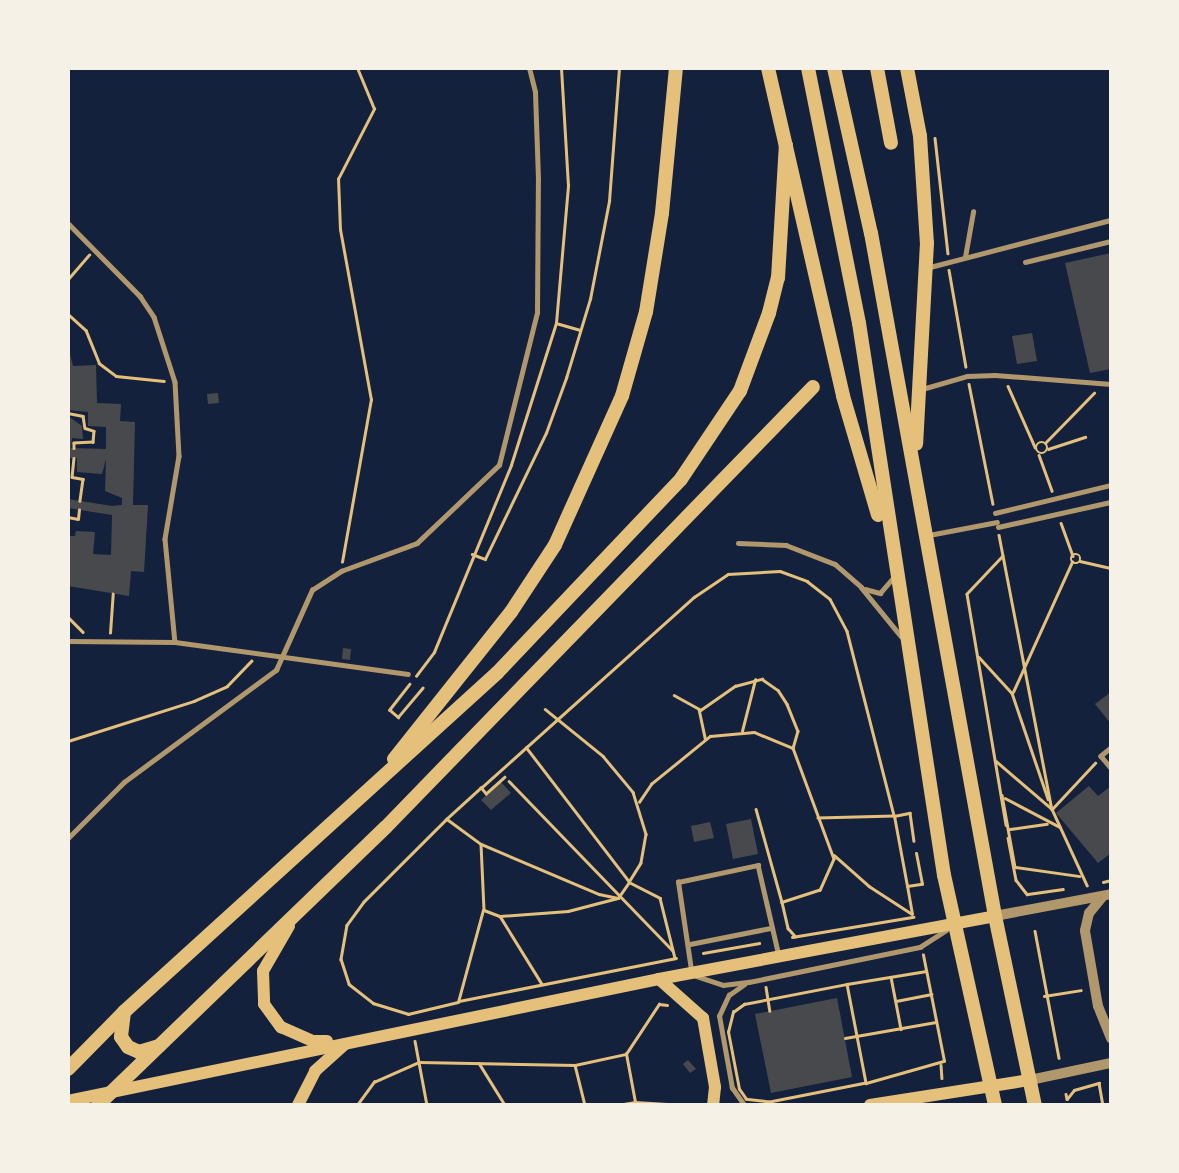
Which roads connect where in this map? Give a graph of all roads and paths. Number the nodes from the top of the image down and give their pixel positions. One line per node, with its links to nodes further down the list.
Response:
1 (357, 68): 61 (path)
2 (529, 68): 61 (lane)
3 (619, 68): 25 (path)
4 (676, 68): 99 (main road)
5 (768, 68): 12 (main road)
6 (808, 68): 62 (main road)
7 (834, 68): 41 (main road)
8 (877, 68): 11 (main road)
9 (907, 68): 21 (main road)
10 (934, 133): 19 (path)
11 (891, 143)
12 (786, 145): 62 (main road); 99 (main road)
13 (973, 212): 18 (lane)
14 (1111, 220): 18 (lane)
15 (68, 223): 17 (lane)
16 (1111, 241): 20 (lane)
17 (93, 249): 22 (path); 28 (lane)
18 (965, 257): 19 (lane)
19 (948, 261): 21 (lane); 26 (path)
20 (1026, 262)
21 (926, 268): 32 (main road)
22 (68, 279)
23 (68, 314): 28 (path)
24 (556, 323): 25 (path)
25 (580, 330): 55 (path)
26 (967, 376): 27 (lane); 32 (lane); 47 (path)
27 (1003, 376): 29 (lane); 36 (path)
28 (175, 382): 70 (lane)
29 (1102, 384): 30 (lane); 35 (path)
30 (1111, 384)
31 (813, 387): 125 (main road)
32 (917, 390): 41 (main road)
33 (68, 413): 37 (path)
34 (1085, 438): 38 (path)
35 (1045, 443): 36 (path); 38 (path)
36 (1035, 447): 39 (path)
37 (74, 448)
38 (1048, 449): 39 (path)
39 (1040, 455): 43 (path)
40 (74, 458): 44 (path)
41 (915, 467): 53 (main road)
42 (1111, 485): 49 (lane)
43 (1041, 496)
44 (80, 501)
45 (1111, 502): 52 (lane)
46 (1000, 505): 47 (path)
47 (993, 506): 49 (path)
48 (79, 510): 50 (path)
49 (995, 513)
50 (68, 517)
51 (1061, 523): 57 (path)
52 (997, 524): 53 (lane); 56 (path)
53 (928, 536): 128 (main road)
54 (738, 543): 63 (lane)
55 (472, 554)
56 (1003, 555): 73 (path); 74 (path)
57 (1073, 556): 58 (path); 59 (path)
58 (1080, 561): 59 (path); 60 (path)
59 (1072, 562): 74 (path)
60 (1111, 568)
61 (341, 571): 72 (lane)
62 (895, 573): 63 (lane); 69 (main road)
63 (861, 587): 69 (lane)
64 (113, 594): 67 (path)
65 (68, 617): 66 (path)
66 (101, 640): 67 (lane); 68 (lane)
67 (110, 640): 70 (lane)
68 (68, 641)
69 (906, 641): 130 (main road)
70 (175, 642): 71 (lane)
71 (261, 651): 72 (lane); 86 (path)
72 (286, 654): 75 (lane); 109 (lane)
73 (979, 657): 78 (path); 91 (path)
74 (1025, 670): 78 (path); 101 (path)
75 (408, 674)
76 (755, 680): 81 (path); 84 (path); 88 (path)
77 (422, 688): 82 (path)
78 (1012, 693): 101 (path)
79 (674, 695): 81 (path)
80 (545, 709): 83 (path)
81 (699, 711): 85 (path)
82 (401, 713)
83 (557, 720): 87 (path); 98 (path); 102 (path)
84 (742, 731): 85 (path); 88 (path)
85 (705, 738): 98 (path)
86 (68, 741)
87 (526, 748): 95 (path); 117 (path)
88 (793, 748): 103 (path)
89 (1111, 748): 90 (lane)
90 (1101, 756): 92 (lane); 101 (path)
91 (995, 760): 96 (path); 101 (path)
92 (1111, 768)
93 (505, 776): 95 (path)
94 (509, 781): 121 (path)
95 (481, 788): 104 (path)
96 (999, 792): 97 (path); 106 (path)
97 (1004, 797): 105 (path); 108 (path)
98 (639, 802): 117 (path)
99 (359, 803): 156 (main road)
100 (756, 809): 123 (path)
101 (1052, 809): 107 (path)
102 (894, 816): 103 (path); 111 (path); 118 (path)
103 (818, 818): 113 (path)
104 (447, 819): 112 (path); 158 (path)
105 (1047, 824): 107 (path); 108 (path)
106 (1006, 825)
107 (1060, 827): 116 (path)
108 (1010, 830): 115 (path)
109 (68, 838)
110 (1008, 838): 115 (path)
111 (914, 841)
112 (481, 844): 121 (path); 124 (path)
113 (834, 854): 123 (path); 126 (path)
114 (916, 854): 118 (path)
115 (1015, 867): 116 (path); 120 (path)
116 (1079, 876): 119 (path)
117 (629, 882): 121 (path); 135 (path)
118 (907, 886): 126 (path)
119 (1081, 887)
120 (1068, 889)
121 (618, 898): 127 (path); 135 (path)
122 (1108, 898): 128 (street); 164 (street)
123 (782, 901): 126 (path)
124 (484, 910): 127 (path); 154 (path)
125 (298, 912): 165 (main road); 166 (main road)
126 (912, 914): 129 (path)
127 (500, 916): 147 (path)
128 (995, 916): 130 (main road); 176 (main road)
129 (914, 923)
130 (954, 924): 139 (main road); 145 (lane); 178 (main road)
131 (772, 928): 134 (lane); 134 (lane); 139 (lane)
132 (1035, 931): 151 (path)
133 (759, 943): 136 (path)
134 (690, 944): 142 (lane)
135 (674, 953): 140 (path)
136 (703, 953)
137 (922, 953): 141 (path)
138 (682, 957): 140 (path)
139 (779, 957): 142 (main road)
140 (676, 958): 147 (path)
141 (926, 971): 143 (path); 150 (path)
142 (691, 974): 144 (main road); 145 (lane)
143 (891, 977): 146 (path); 153 (path)
144 (659, 979): 161 (main road); 192 (main road)
145 (749, 982): 193 (lane)
146 (847, 984): 152 (path); 162 (path)
147 (542, 985): 154 (path)
148 (765, 985): 152 (path)
149 (1081, 990): 151 (path)
150 (931, 994): 153 (path); 159 (path)
151 (1044, 996): 168 (path)
152 (768, 999): 157 (path); 181 (path)
153 (896, 1001): 160 (path)
154 (458, 1002): 158 (path)
155 (672, 1006): 167 (path)
156 (125, 1011): 166 (main road); 174 (main road)
157 (770, 1012)
158 (408, 1014): 161 (path)
159 (936, 1022): 160 (path); 173 (path)
160 (901, 1029): 162 (path)
161 (412, 1030): 165 (main road); 169 (path)
162 (857, 1037): 163 (path); 177 (path)
163 (845, 1038)
164 (1111, 1038)
165 (348, 1041): 179 (main road); 185 (main road)
166 (161, 1046): 179 (main road)
167 (626, 1054): 172 (path); 183 (path)
168 (1059, 1058)
169 (419, 1062): 170 (path); 186 (path); 187 (path)
170 (479, 1062): 172 (path); 188 (path)
171 (1111, 1063): 176 (street)
172 (575, 1065): 189 (path)
173 (941, 1065): 175 (path); 177 (path)
174 (68, 1069)
175 (942, 1078)
176 (1030, 1080): 178 (main road); 196 (main road)
177 (866, 1083): 181 (path)
178 (990, 1086): 194 (main road); 195 (main road)
179 (115, 1088): 182 (main road); 184 (main road)
180 (786, 1090): 181 (path)
181 (788, 1098)
182 (68, 1101)
183 (635, 1102): 190 (path); 191 (path)
184 (98, 1105)
185 (298, 1105)
186 (357, 1105)
187 (426, 1105)
188 (505, 1105)
189 (585, 1105)
190 (618, 1105)
191 (683, 1105)
192 (713, 1105)
193 (744, 1105)
194 (870, 1105)
195 (995, 1105)
196 (1035, 1105)
197 (1065, 1105): 198 (path)
198 (1103, 1105)

